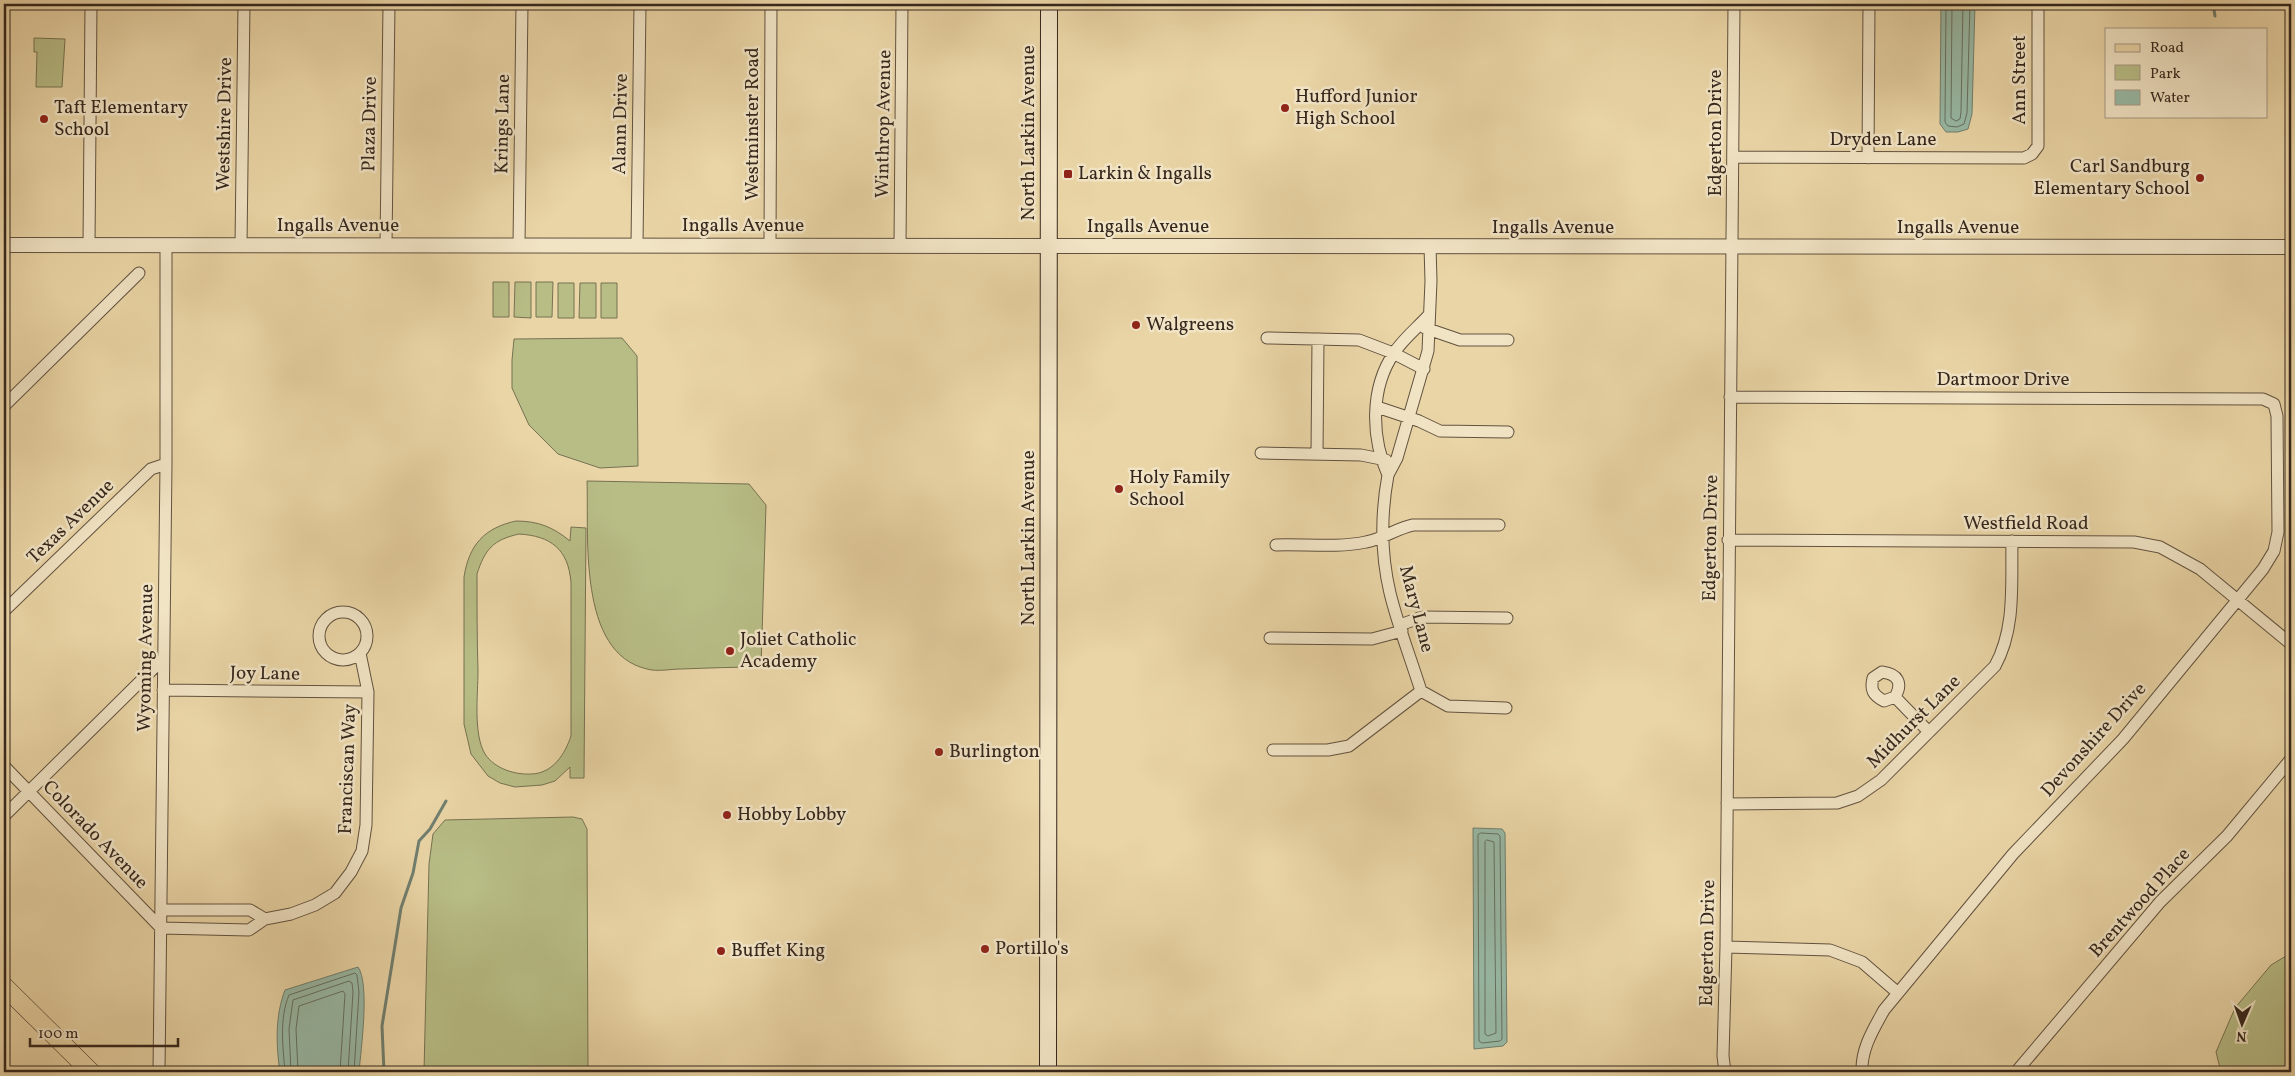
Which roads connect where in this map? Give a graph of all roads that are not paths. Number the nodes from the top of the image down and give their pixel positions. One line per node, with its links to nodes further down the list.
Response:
1 (91, 4): 16 (street)
2 (244, 4): 18 (street, Westshire Drive)
3 (389, 4): 19 (street, Plaza Drive)
4 (522, 4): 20 (street, Krings Lane)
5 (640, 4): 21 (street, Alann Drive)
6 (771, 4): 22 (street, Westminster Road)
7 (902, 4): 23 (street, Winthrop Avenue)
8 (1049, 4): 24 (main road, North Larkin Avenue)
9 (1734, 4): 13 (street, Edgerton Drive)
10 (1869, 4): 14 (street)
11 (2038, 4): 12 (street, Ann Street)
12 (2032, 154): 14 (street, Dryden Lane)
13 (1733, 157): 14 (street, Dryden Lane); 26 (street, Edgerton Drive)
14 (1868, 158)
15 (4, 245): 16 (street, Ingalls Avenue)
16 (89, 245): 17 (street, Ingalls Avenue)
17 (166, 245): 18 (street, Ingalls Avenue); 47 (street, Wyoming Avenue)
18 (241, 245): 19 (street, Ingalls Avenue)
19 (386, 245): 20 (street, Ingalls Avenue)
20 (519, 245): 21 (street, Ingalls Avenue)
21 (637, 245): 22 (street, Ingalls Avenue)
22 (770, 245): 23 (street, Ingalls Avenue)
23 (900, 245): 24 (street, Ingalls Avenue)
24 (1049, 245): 25 (street, Ingalls Avenue); 84 (main road, North Larkin Avenue)
25 (1430, 246): 26 (street, Ingalls Avenue); 29 (street, Mary Lane)
26 (1732, 247): 27 (street, Ingalls Avenue); 37 (street, Edgerton Drive)
27 (2291, 247)
28 (139, 273): 39 (street)
29 (1428, 316): 30 (street); 31 (street, Mary Lane)
30 (1419, 325): 31 (street); 35 (street)
31 (1430, 330): 34 (street); 36 (street, Mary Lane)
32 (1267, 338): 33 (street)
33 (1318, 339): 35 (street); 44 (street)
34 (1508, 340)
35 (1394, 353): 36 (street); 40 (street)
36 (1424, 369): 41 (street, Mary Lane)
37 (1730, 397): 38 (street, Dartmoor Drive); 51 (street, Edgerton Drive)
38 (2274, 404): 54 (street, Devonshire Drive)
39 (4, 406)
40 (1377, 407): 41 (street); 45 (street)
41 (1408, 418): 42 (street); 46 (street, Mary Lane)
42 (1508, 432)
43 (1261, 453): 44 (street)
44 (1317, 454): 45 (street)
45 (1380, 458): 46 (street); 48 (street)
46 (1394, 463): 48 (street, Mary Lane)
47 (166, 464): 55 (street, Texas Avenue); 61 (street, Wyoming Avenue)
48 (1388, 475): 50 (street, Mary Lane)
49 (1499, 525): 50 (street)
50 (1383, 536): 53 (street); 57 (street, Mary Lane)
51 (1728, 540): 52 (street, Westfield Road); 72 (street, Edgerton Drive)
52 (2012, 541): 54 (street, Westfield Road); 67 (street, Midhurst Lane)
53 (1276, 544)
54 (2237, 600): 59 (street, Westfield Road); 81 (street, Devonshire Drive)
55 (4, 611)
56 (1508, 618): 57 (street)
57 (1401, 628): 58 (street); 63 (street, Mary Lane)
58 (1270, 638)
59 (2291, 644)
60 (360, 653): 60 (street, Franciscan Way); 64 (street, Franciscan Way)
61 (163, 659): 62 (street, Wyoming Avenue); 71 (street)
62 (163, 690): 64 (street, Joy Lane); 75 (street, Wyoming Avenue)
63 (1421, 691): 66 (street); 68 (street)
64 (368, 692): 76 (street, Franciscan Way)
65 (1895, 697): 67 (street)
66 (1506, 708)
67 (1929, 732): 72 (street, Midhurst Lane)
68 (1273, 750)
69 (2291, 758): 87 (street, Brentwood Place)
70 (4, 766): 71 (street, Colorado Avenue)
71 (28, 791): 73 (street); 77 (street, Colorado Avenue)
72 (1727, 804): 79 (street, Edgerton Drive)
73 (4, 816)
74 (250, 907): 75 (street); 76 (street); 78 (street)
75 (161, 910): 77 (street, Wyoming Avenue)
76 (266, 919): 78 (street, Franciscan Way)
77 (161, 928): 78 (street); 83 (street, Wyoming Avenue)
78 (248, 934)
79 (1726, 947): 81 (street); 85 (street, Edgerton Drive)
80 (4, 986): 82 (main road)
81 (1898, 993): 86 (street, Devonshire Drive)
82 (91, 1072)
83 (159, 1072)
84 (1048, 1072)
85 (1725, 1072)
86 (1862, 1072)
87 (2016, 1072)

